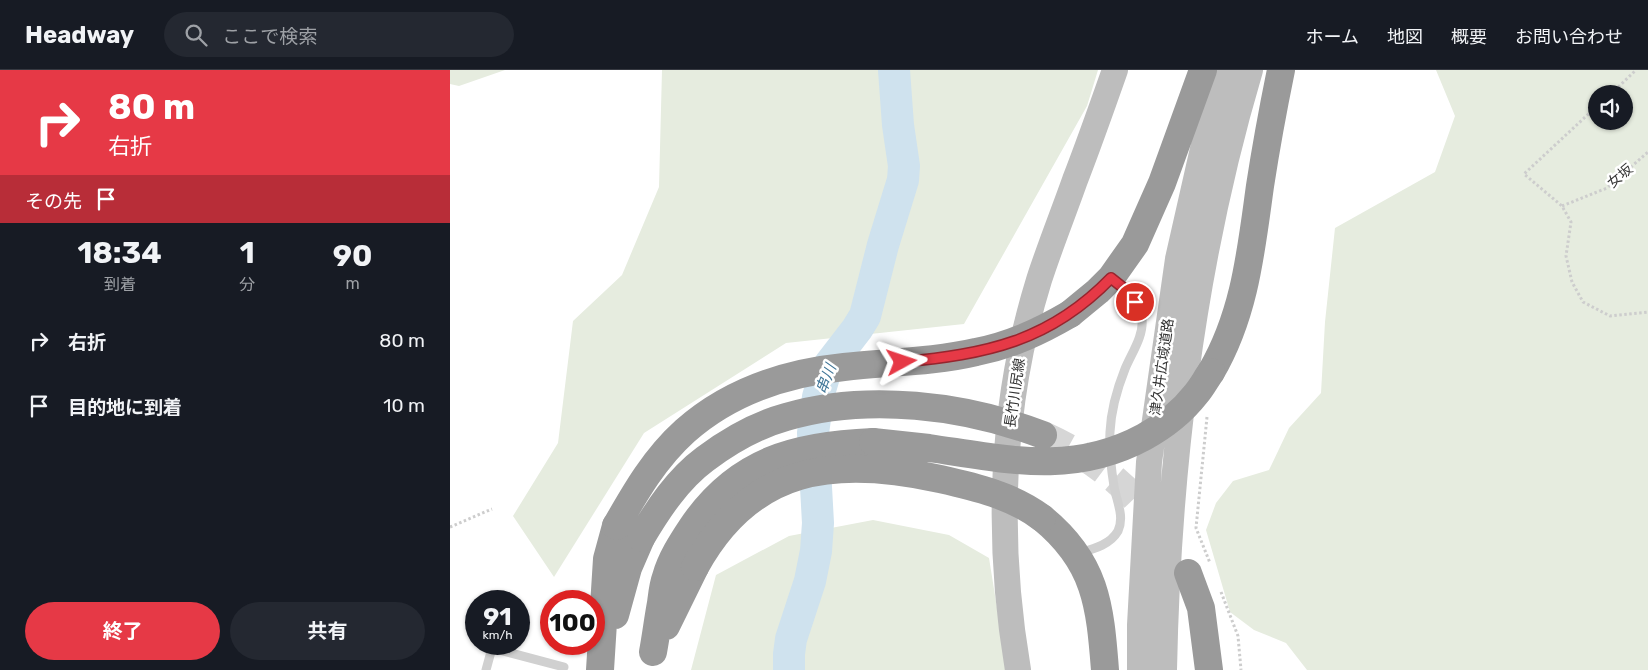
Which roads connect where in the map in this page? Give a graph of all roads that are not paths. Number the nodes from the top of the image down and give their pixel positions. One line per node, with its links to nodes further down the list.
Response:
1 (1115, 70): 15 (main road, 長竹川尻線)
2 (1203, 70): 6 (highway)
3 (1225, 70): 17 (main road, 津久井広域道路)
4 (1250, 70): 18 (main road, 津久井広域道路)
5 (1281, 70): 9 (highway, bridge)
6 (1111, 278): 8 (lane); 14 (highway, bridge)
7 (1043, 435): 14 (highway, bridge)
8 (1077, 554): 9 (highway, bridge); 16 (highway)
9 (685, 561): 11 (highway)
10 (1188, 573): 19 (highway)
11 (651, 661)
12 (564, 667): 13 (lane)
13 (486, 670)
14 (600, 670)
15 (1018, 670)
16 (1105, 670)
17 (1140, 670)
18 (1164, 670)
19 (1209, 670)

